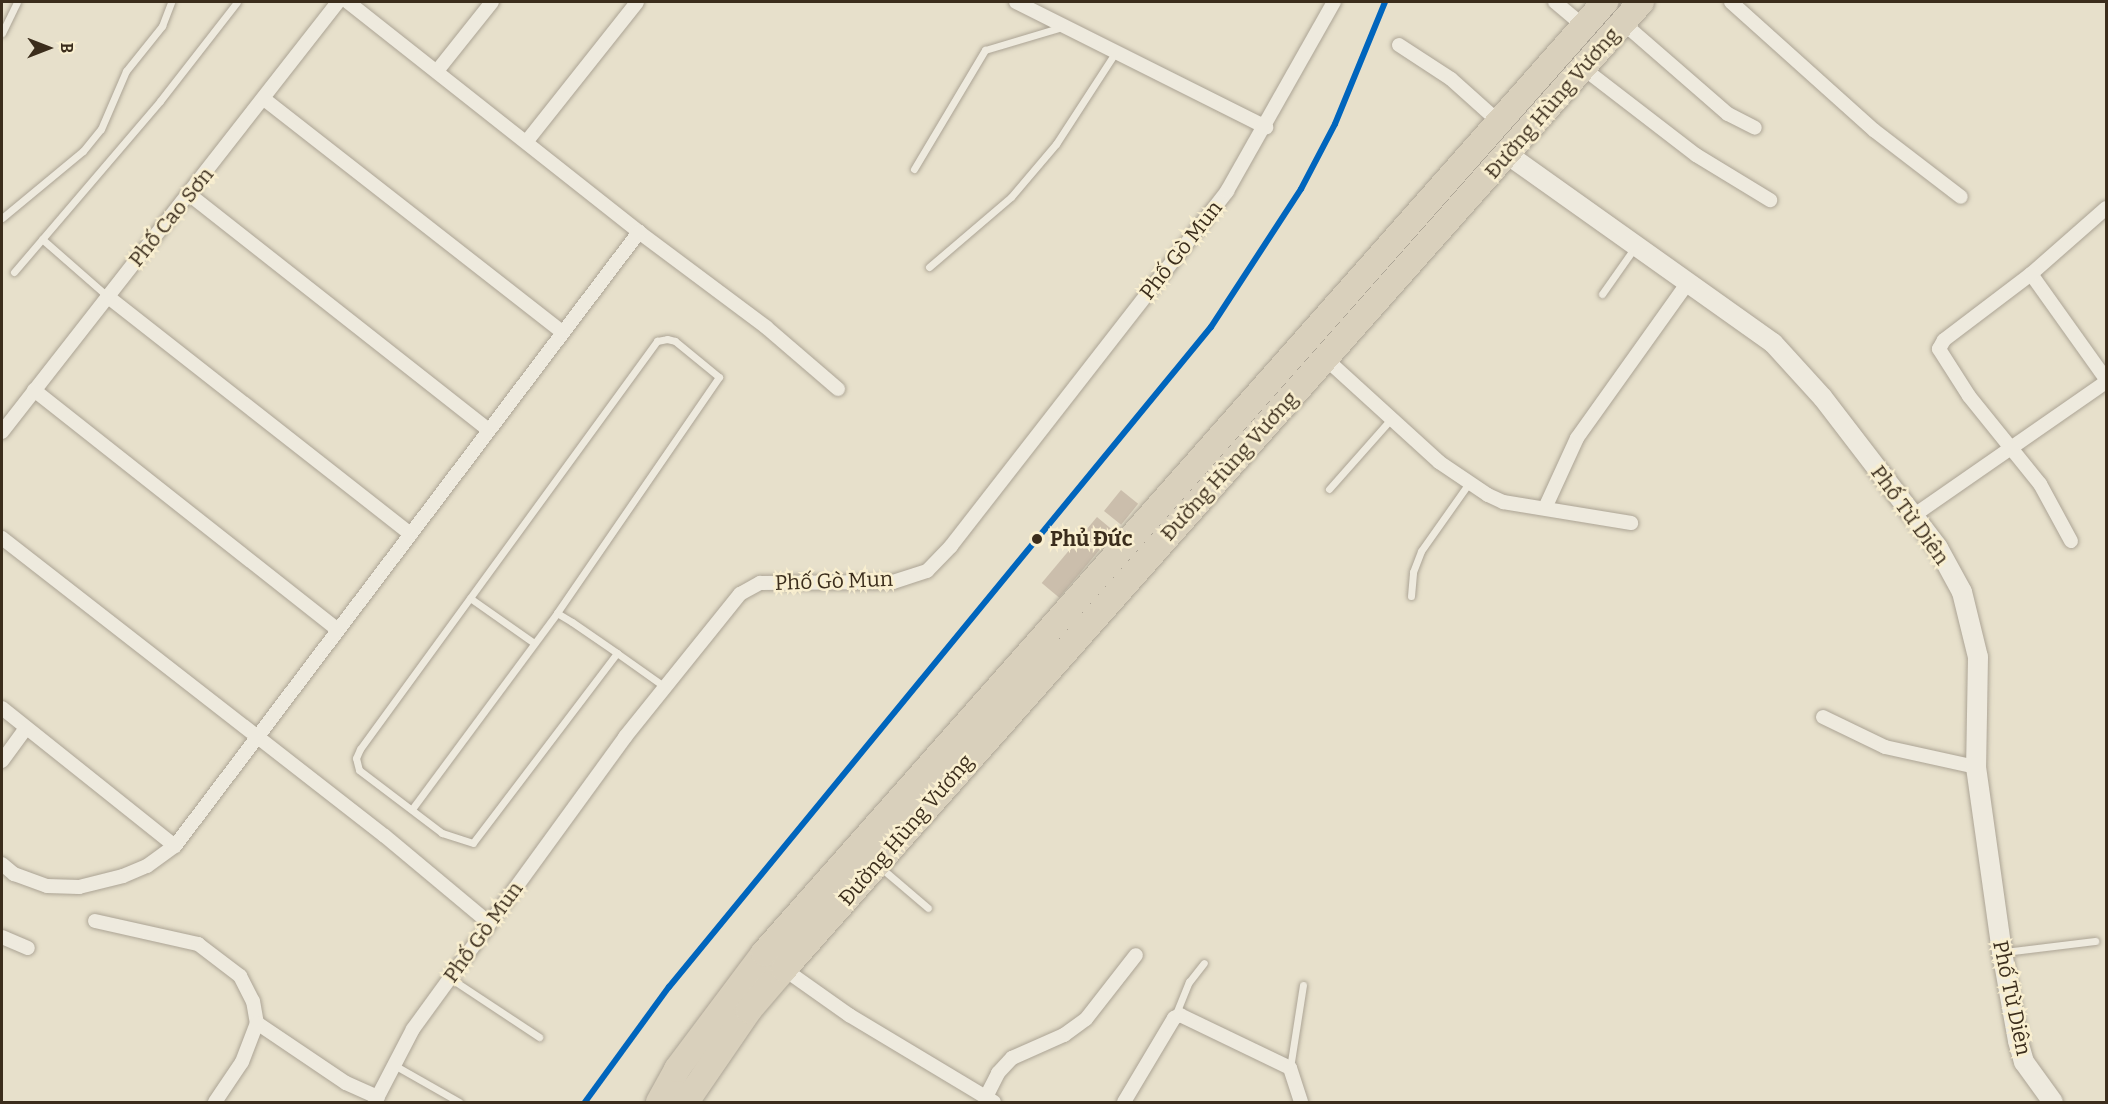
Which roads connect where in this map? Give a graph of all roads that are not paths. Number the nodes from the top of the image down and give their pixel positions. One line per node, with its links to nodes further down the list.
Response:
1 (17, 2): 17 (lane)
2 (171, 2): 33 (lane)
3 (237, 2): 35 (lane)
4 (338, 2): 22 (street, Phố Cao Sơn)
5 (348, 2): 21 (street)
6 (492, 2): 21 (street)
7 (637, 2): 26 (street)
8 (1016, 2): 16 (street)
9 (1334, 2): 24 (street, Phố Gò Mun)
10 (1555, 2): 15 (street)
11 (1605, 2): 15 (highway, Đường Hùng Vương)
12 (1641, 2): 14 (highway, Đường Hùng Vương)
13 (1731, 2): 30 (street)
14 (1622, 22): 20 (highway, Đường Hùng Vương); 25 (street)
15 (1584, 26): 23 (highway, Đường Hùng Vương)
16 (1062, 27): 19 (street); 28 (lane)
17 (2, 33)
18 (1399, 45): 23 (street)
19 (1115, 53): 24 (street); 37 (lane)
20 (1582, 68): 27 (highway, Đường Hùng Vương); 31 (street)
21 (437, 71): 26 (street)
22 (264, 99): 29 (street, Phố Cao Sơn); 43 (street)
23 (1500, 123): 98 (highway, Đường Hùng Vương)
24 (1266, 127): 66 (street, Phố Gò Mun)
25 (1755, 128)
26 (527, 141): 34 (street)
27 (1507, 154): 36 (street, Phố Từ Diên); 44 (highway, Đường Hùng Vương)
28 (914, 169)
29 (190, 195): 42 (street, Phố Cao Sơn); 49 (street)
30 (1961, 197)
31 (1770, 200)
32 (2106, 208): 39 (street)
33 (2, 218)
34 (639, 232): 43 (street); 46 (street)
35 (42, 239): 38 (lane); 42 (lane)
36 (1635, 247): 40 (street, Phố Từ Diên); 41 (lane)
37 (929, 267)
38 (14, 272)
39 (2031, 274): 45 (street); 51 (street)
40 (1687, 284): 54 (street); 55 (street, Phố Từ Diên)
41 (1602, 294)
42 (107, 296): 47 (street, Phố Cao Sơn); 57 (street)
43 (562, 332): 49 (street)
44 (1326, 359): 48 (street); 76 (highway, Đường Hùng Vương)
45 (2106, 380): 51 (street)
46 (838, 389)
47 (34, 390): 50 (street, Phố Cao Sơn); 63 (street)
48 (1391, 419): 52 (street); 53 (lane)
49 (489, 430): 57 (street)
50 (2, 432)
51 (2013, 445): 55 (street); 59 (street)
52 (1469, 483): 54 (street); 60 (lane)
53 (1329, 489)
54 (1545, 508): 56 (street)
55 (1913, 516): 72 (street, Phố Từ Diên)
56 (1631, 523)
57 (411, 534): 63 (street)
58 (2, 538): 70 (street)
59 (2072, 541)
60 (1411, 596)
61 (470, 598): 62 (lane); 64 (lane); 73 (lane)
62 (557, 613): 64 (lane); 65 (lane)
63 (338, 630): 70 (street)
64 (534, 644): 73 (lane)
65 (617, 653): 66 (lane); 73 (lane)
66 (665, 687): 79 (street, Phố Gò Mun)
67 (2, 708): 69 (street)
68 (1823, 717): 72 (street)
69 (26, 728): 71 (street); 74 (street)
70 (256, 737): 74 (street); 79 (street)
71 (2, 761)
72 (1976, 767): 83 (street, Phố Từ Diên)
73 (412, 808)
74 (175, 846): 75 (street)
75 (2, 864)
76 (876, 864): 77 (lane); 86 (highway, Đường Hùng Vương)
77 (928, 908)
78 (95, 921): 90 (street)
79 (489, 923): 87 (street, Phố Gò Mun)
80 (2, 937): 82 (street)
81 (2095, 941): 83 (lane)
82 (28, 948)
83 (2002, 952): 102 (street, Phố Từ Diên)
84 (1136, 955): 94 (street)
85 (1204, 963): 89 (lane)
86 (784, 969): 94 (street); 99 (highway, Đường Hùng Vương)
87 (450, 978): 91 (lane); 92 (street, Phố Gò Mun)
88 (1303, 985): 93 (lane)
89 (1174, 1018): 93 (street); 100 (street)
90 (257, 1023): 95 (street); 96 (street)
91 (538, 1037)
92 (394, 1065): 95 (street, Phố Gò Mun); 97 (lane)
93 (1290, 1068): 101 (street)
94 (983, 1099)
95 (377, 1100)
96 (215, 1102)
97 (459, 1102)
98 (659, 1102)
99 (686, 1102)
100 (1124, 1102)
101 (1301, 1102)
102 (2053, 1102)

